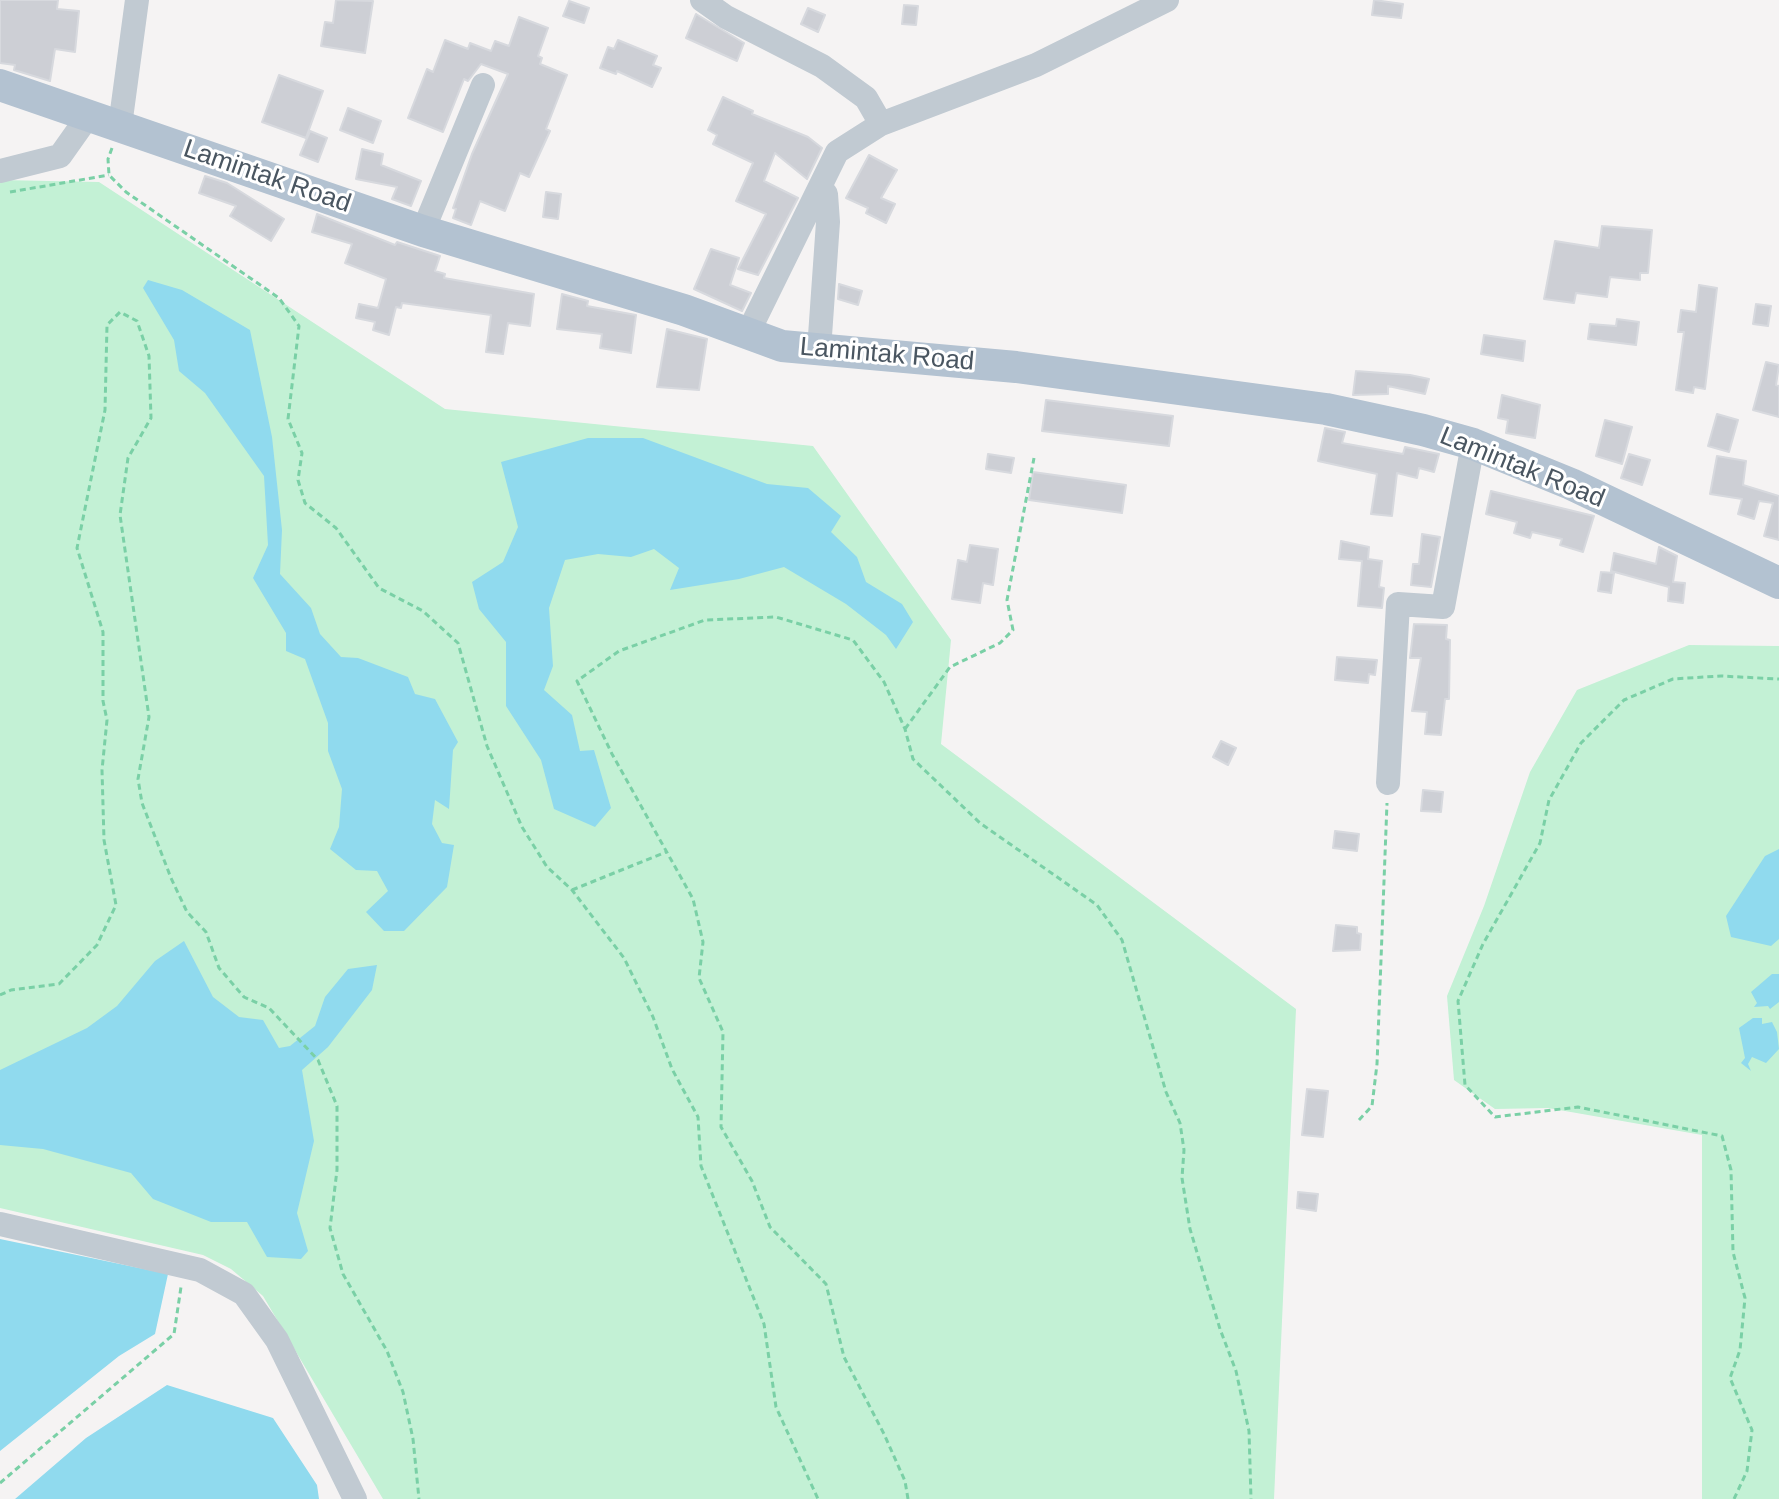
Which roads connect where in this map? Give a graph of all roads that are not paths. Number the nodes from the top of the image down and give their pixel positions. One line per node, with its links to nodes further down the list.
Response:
1 (137, 0): 8 (street)
2 (702, 0): 7 (street)
3 (1167, 0): 7 (street)
4 (0, 85): 6 (main road, Lamintak Road)
5 (483, 85): 11 (street)
6 (89, 115): 8 (main road, Lamintak Road); 9 (street)
7 (881, 124): 10 (street)
8 (120, 126): 11 (main road, Lamintak Road)
9 (0, 171)
10 (820, 187): 12 (street); 13 (street)
11 (423, 231): 12 (main road, Lamintak Road)
12 (747, 335): 13 (main road, Lamintak Road)
13 (819, 350): 14 (main road, Lamintak Road)
14 (1473, 444): 15 (main road, Lamintak Road); 16 (street)
15 (1779, 583)
16 (1388, 783)
17 (0, 1224): 18 (street)
18 (355, 1499)

